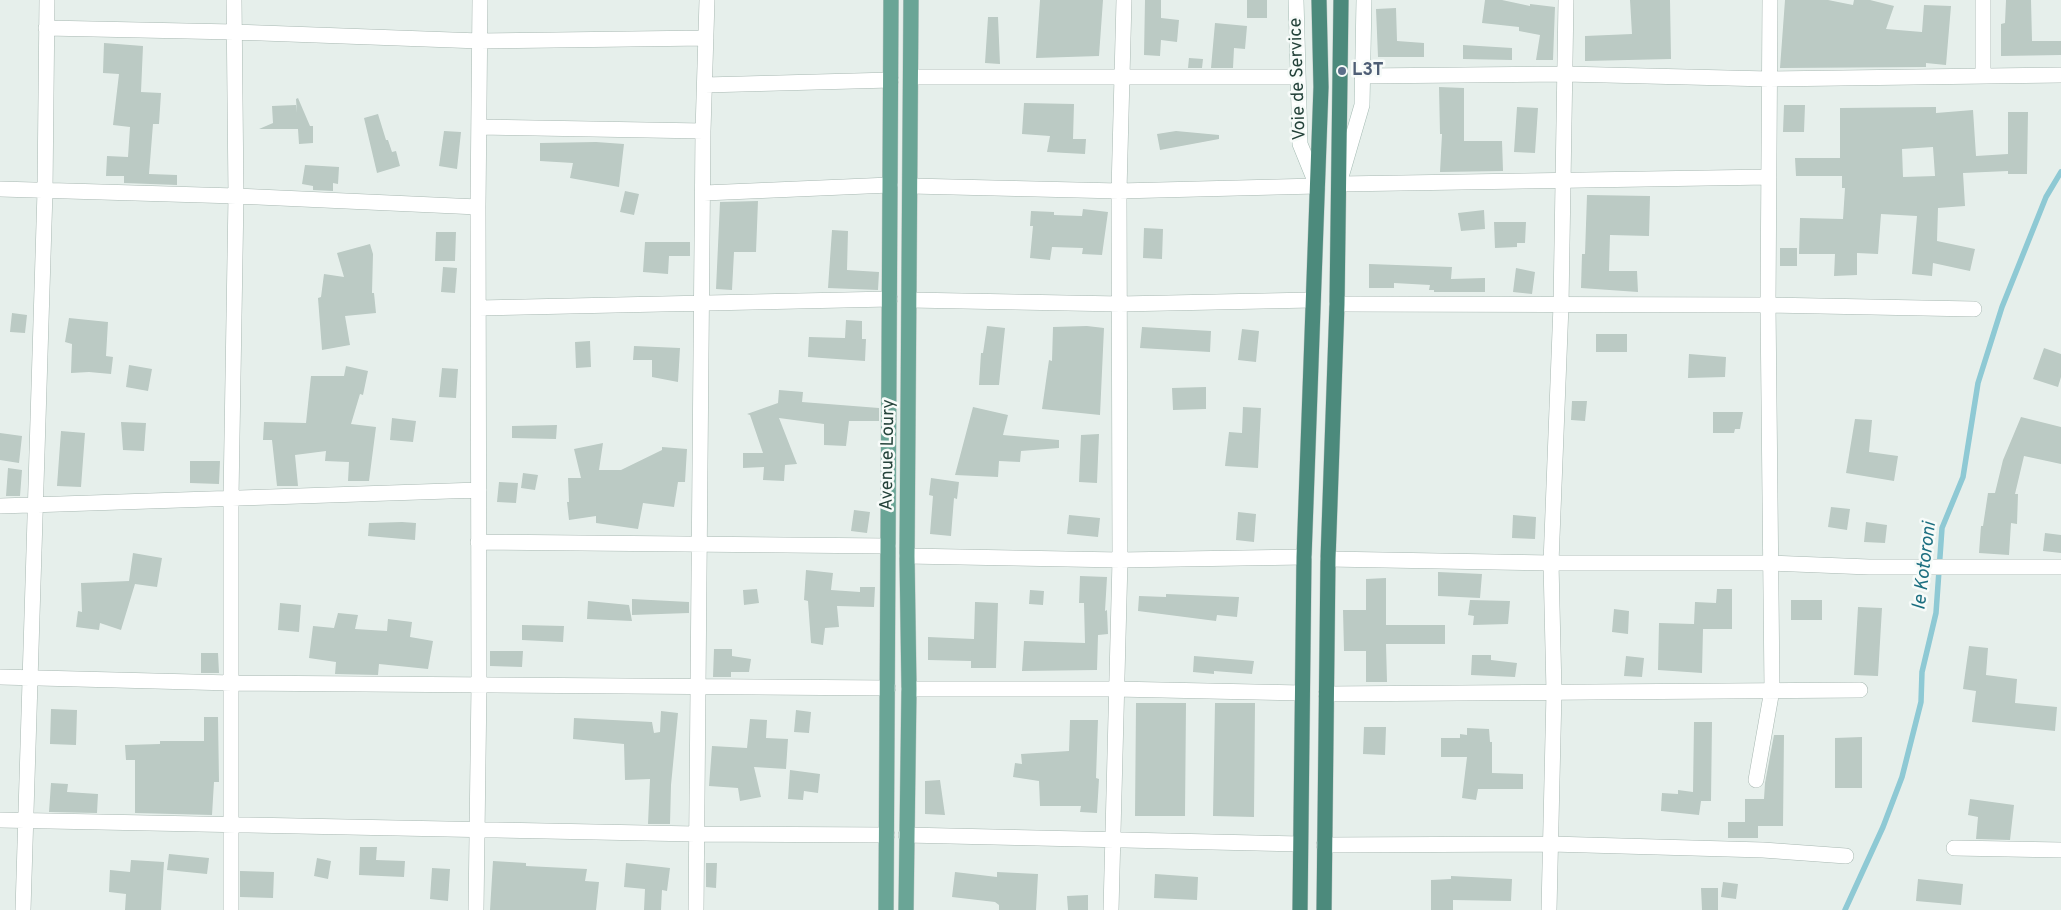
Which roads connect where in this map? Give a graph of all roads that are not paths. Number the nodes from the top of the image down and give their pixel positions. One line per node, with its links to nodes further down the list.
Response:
1 (47, 0): 15 (street)
2 (234, 0): 16 (street)
3 (480, 0): 18 (street)
4 (707, 0): 17 (street)
5 (891, 0): 27 (main road, Avenue Loury)
6 (911, 0): 23 (main road, Avenue Loury)
7 (1124, 0): 24 (street)
8 (1296, 0): 25 (street, Voie de Service)
9 (1319, 0): 36 (highway)
10 (1341, 0): 33 (highway)
11 (1364, 0): 22 (street)
12 (1566, 0): 19 (street)
13 (1770, 0): 26 (street)
14 (1982, 0): 20 (street)
15 (46, 28): 16 (street); 38 (street)
16 (234, 32): 18 (street); 41 (street)
17 (706, 38): 18 (street); 28 (street)
18 (480, 41): 29 (street)
19 (1565, 74): 22 (street); 26 (street); 32 (street)
20 (1983, 75): 21 (street); 26 (street)
21 (2061, 75)
22 (1362, 76): 33 (street)
23 (912, 77): 24 (street); 35 (main road, Avenue Loury)
24 (1122, 77): 25 (street); 39 (street)
25 (1297, 77): 36 (street, Voie de Service)
26 (1769, 79): 31 (street)
27 (890, 80): 28 (street); 34 (main road, Avenue Loury)
28 (705, 85): 30 (street)
29 (479, 127): 30 (street); 42 (street)
30 (703, 131): 40 (street)
31 (1769, 177): 32 (street); 50 (street)
32 (1564, 182): 33 (street); 49 (street)
33 (1340, 184): 48 (highway)
34 (890, 185): 40 (street); 43 (main road, Avenue Loury)
35 (911, 186): 39 (street); 44 (main road, Avenue Loury)
36 (1317, 186): 39 (street); 45 (highway)
37 (0, 190): 38 (street)
38 (45, 191): 41 (street); 55 (street)
39 (1119, 191): 47 (street)
40 (704, 193): 46 (street)
41 (236, 196): 42 (street); 54 (street)
42 (478, 207): 51 (street)
43 (890, 299): 46 (street); 59 (main road, Avenue Loury)
44 (910, 300): 47 (street); 60 (main road, Avenue Loury)
45 (1312, 300): 47 (street); 61 (highway)
46 (702, 302): 51 (street); 58 (street)
47 (1120, 304): 63 (street)
48 (1337, 304): 49 (street); 62 (highway)
49 (1561, 305): 50 (street); 64 (street)
50 (1768, 305): 52 (street); 65 (street)
51 (479, 308): 53 (street)
52 (1974, 309)
53 (479, 490): 54 (street); 57 (street)
54 (231, 497): 55 (street); 69 (street)
55 (35, 505): 56 (street); 68 (street)
56 (0, 506)
57 (478, 542): 58 (street); 70 (street)
58 (699, 544): 59 (street); 71 (street)
59 (888, 546): 72 (main road, Avenue Loury)
60 (907, 556): 63 (street); 73 (main road, Avenue Loury)
61 (1304, 557): 63 (street); 78 (highway)
62 (1328, 559): 64 (street); 79 (highway)
63 (1120, 560): 74 (street)
64 (1552, 563): 65 (street); 77 (street)
65 (1770, 563): 66 (street); 75 (street)
66 (2061, 568)
67 (0, 677): 68 (street)
68 (31, 677): 69 (street); 82 (street)
69 (232, 683): 70 (street); 83 (street)
70 (479, 685): 71 (street); 84 (street)
71 (698, 687): 72 (street); 85 (street)
72 (888, 688): 86 (main road, Avenue Loury)
73 (909, 689): 74 (street); 87 (main road, Avenue Loury)
74 (1115, 689): 78 (street); 88 (street)
75 (1772, 690): 76 (street); 77 (street); 80 (street)
76 (1860, 690)
77 (1554, 692): 79 (street); 90 (street)
78 (1302, 693): 89 (highway)
79 (1326, 694): 91 (highway)
80 (1756, 780)
81 (0, 820): 82 (street)
82 (27, 821): 83 (street); 95 (street)
83 (232, 824): 84 (street); 96 (street)
84 (477, 828): 85 (street); 97 (street)
85 (695, 834): 86 (street); 98 (street)
86 (887, 835): 99 (main road, Avenue Loury)
87 (906, 835): 88 (street); 100 (main road, Avenue Loury)
88 (1112, 839): 89 (street); 101 (street)
89 (1300, 844): 102 (highway)
90 (1550, 844): 91 (street); 94 (street); 104 (street)
91 (1324, 845): 103 (highway)
92 (1954, 848): 93 (street)
93 (2061, 850)
94 (1846, 856)
95 (23, 910)
96 (232, 910)
97 (476, 910)
98 (696, 910)
99 (886, 910)
100 (906, 910)
101 (1111, 910)
102 (1300, 910)
103 (1324, 910)
104 (1549, 910)

